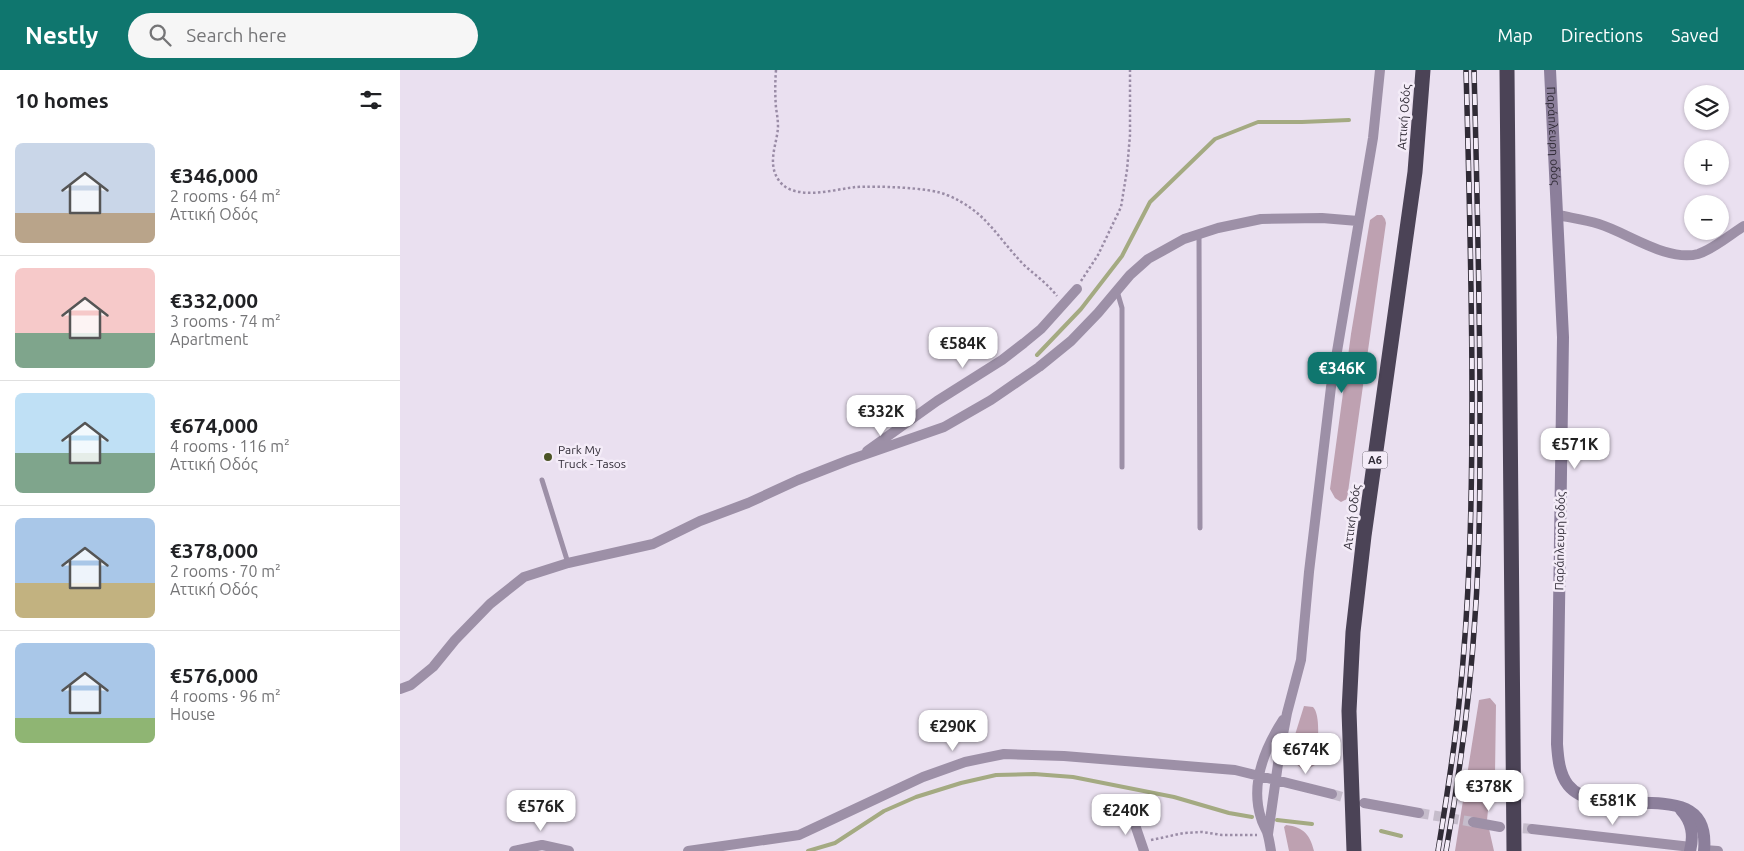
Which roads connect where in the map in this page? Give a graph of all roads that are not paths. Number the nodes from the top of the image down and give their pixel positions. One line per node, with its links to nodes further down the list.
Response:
1 (1380, 70): 6 (street)
2 (1423, 70): 36 (highway, Αττική Οδός / Α6)
3 (1507, 70): 37 (highway)
4 (1550, 70): 5 (street, Παράπλευρη οδός)
5 (1558, 215): 7 (street); 22 (street, Παράπλευρη οδός)
6 (1358, 221): 8 (street); 17 (street)
7 (1744, 226)
8 (1199, 234): 10 (street); 14 (lane)
9 (1077, 289): 11 (street)
10 (1117, 291): 11 (street); 12 (lane)
11 (858, 457): 15 (street)
12 (1122, 467)
13 (542, 480): 15 (lane)
14 (1200, 528)
15 (568, 563): 16 (street)
16 (400, 689)
17 (1287, 713): 18 (street); 19 (street)
18 (1259, 775): 19 (street); 28 (street); 34 (street)
19 (1275, 780): 20 (street); 28 (street)
20 (1332, 794)
21 (1364, 803): 24 (street)
22 (1670, 804): 30 (street); 31 (street, Παράπλευρη οδός)
23 (1131, 813): 29 (street)
24 (1419, 814)
25 (1473, 822): 26 (street)
26 (1500, 827)
27 (1532, 829): 30 (street)
28 (1268, 834): 35 (street)
29 (1143, 847)
30 (1690, 849): 31 (street)
31 (1704, 850): 38 (street)
32 (514, 851): 33 (street)
33 (569, 851)
34 (688, 851)
35 (1271, 851)
36 (1354, 851)
37 (1514, 851)
38 (1718, 851)

